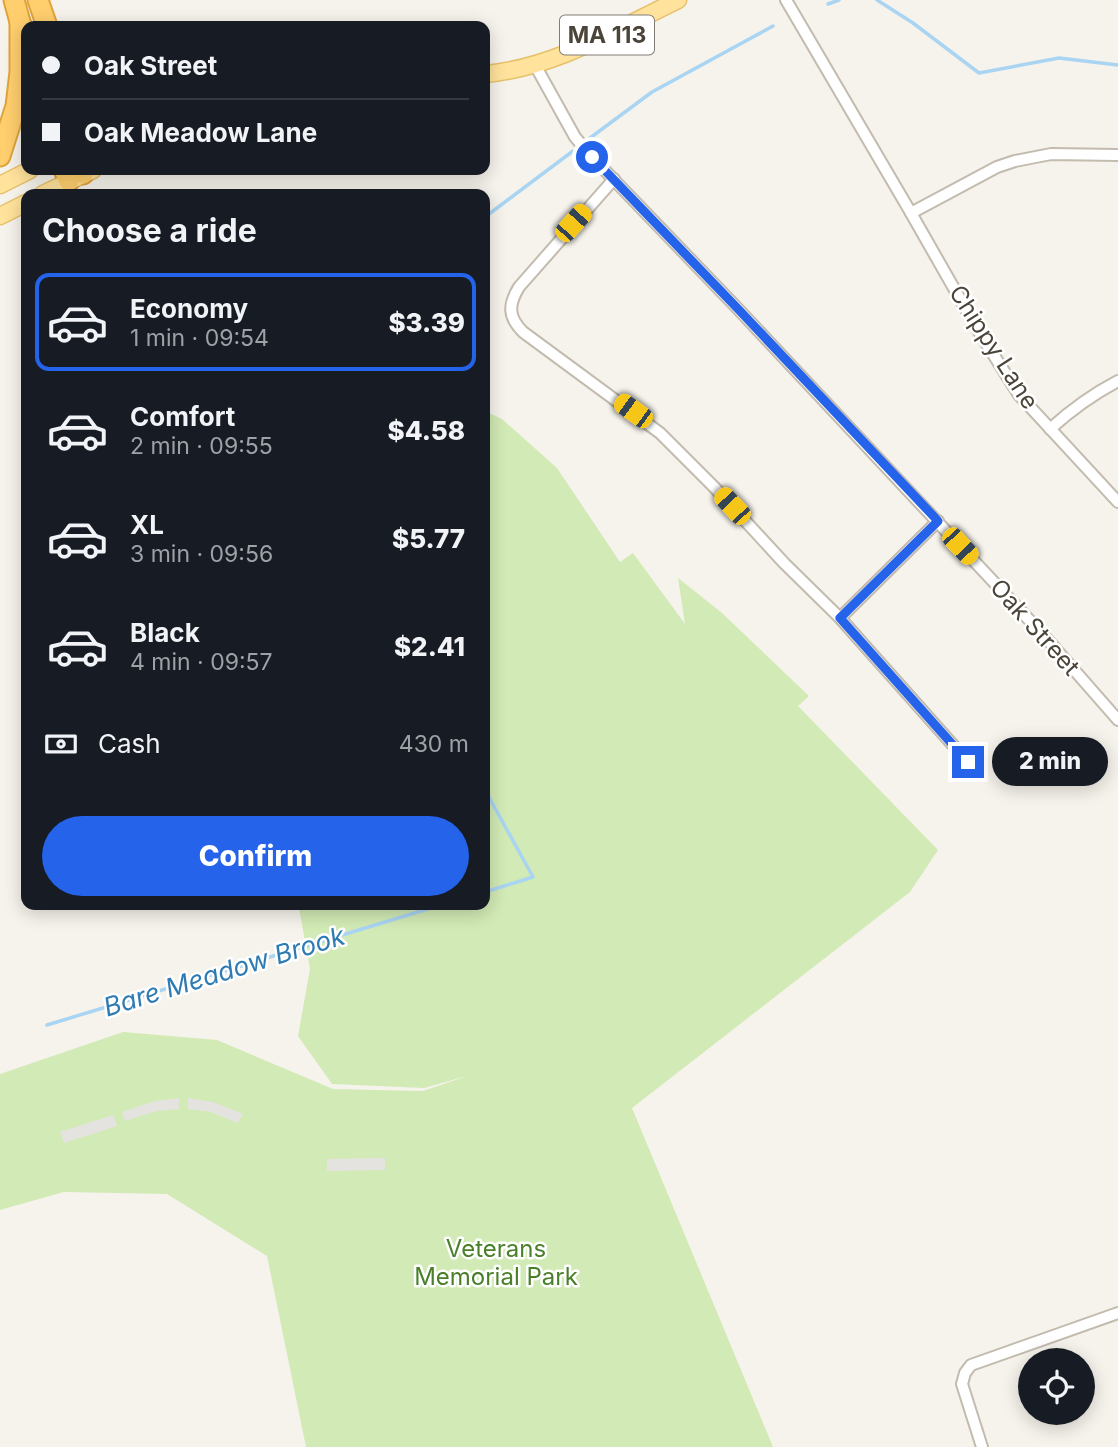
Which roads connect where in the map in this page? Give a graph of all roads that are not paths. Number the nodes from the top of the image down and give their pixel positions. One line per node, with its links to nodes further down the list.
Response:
1 (15, 0): 6 (highway)
2 (38, 0): 5 (highway)
3 (678, 0): 8 (main road, MA 113)
4 (786, 0): 18 (street, Chippy Lane)
5 (45, 21)
6 (20, 22): 7 (highway); 11 (highway)
7 (21, 27)
8 (535, 65): 9 (main road, MA 113); 14 (street, Oak Street)
9 (490, 73)
10 (1118, 155): 18 (street)
11 (0, 156)
12 (21, 174): 15 (main road)
13 (75, 175): 16 (main road)
14 (614, 179): 23 (street, Oak Street); 24 (street)
15 (0, 185)
16 (51, 189)
17 (21, 206): 19 (main road)
18 (911, 213): 21 (street, Chippy Lane)
19 (0, 216)
20 (1118, 381): 21 (street)
21 (1051, 429): 22 (street, Chippy Lane)
22 (1118, 502)
23 (938, 521): 24 (street); 25 (street, Oak Street)
24 (840, 618): 26 (street)
25 (1118, 720)
26 (968, 762)
27 (1118, 1313): 28 (street)
28 (982, 1447)

